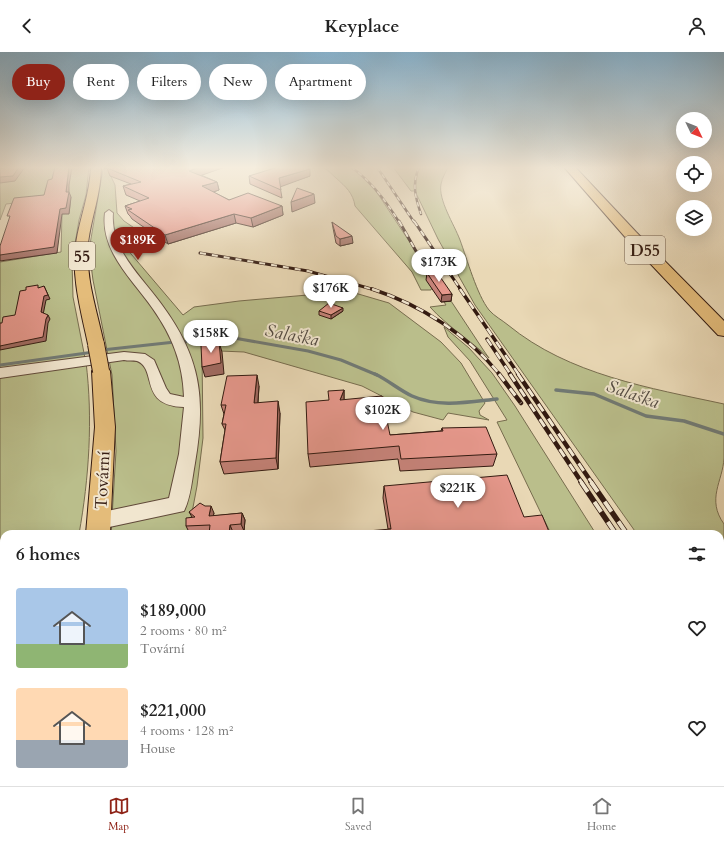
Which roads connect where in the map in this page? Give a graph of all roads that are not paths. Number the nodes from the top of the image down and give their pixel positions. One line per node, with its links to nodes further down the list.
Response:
1 (91, 201): 9 (main road, Tovární / 55, bridge)
2 (600, 201): 6 (highway, D55)
3 (610, 201): 5 (highway, D55)
4 (109, 213): 8 (street, Tovární)
5 (724, 316)
6 (724, 331)
7 (0, 373): 8 (street)
8 (192, 402): 9 (street, Tovární)
9 (99, 527)

